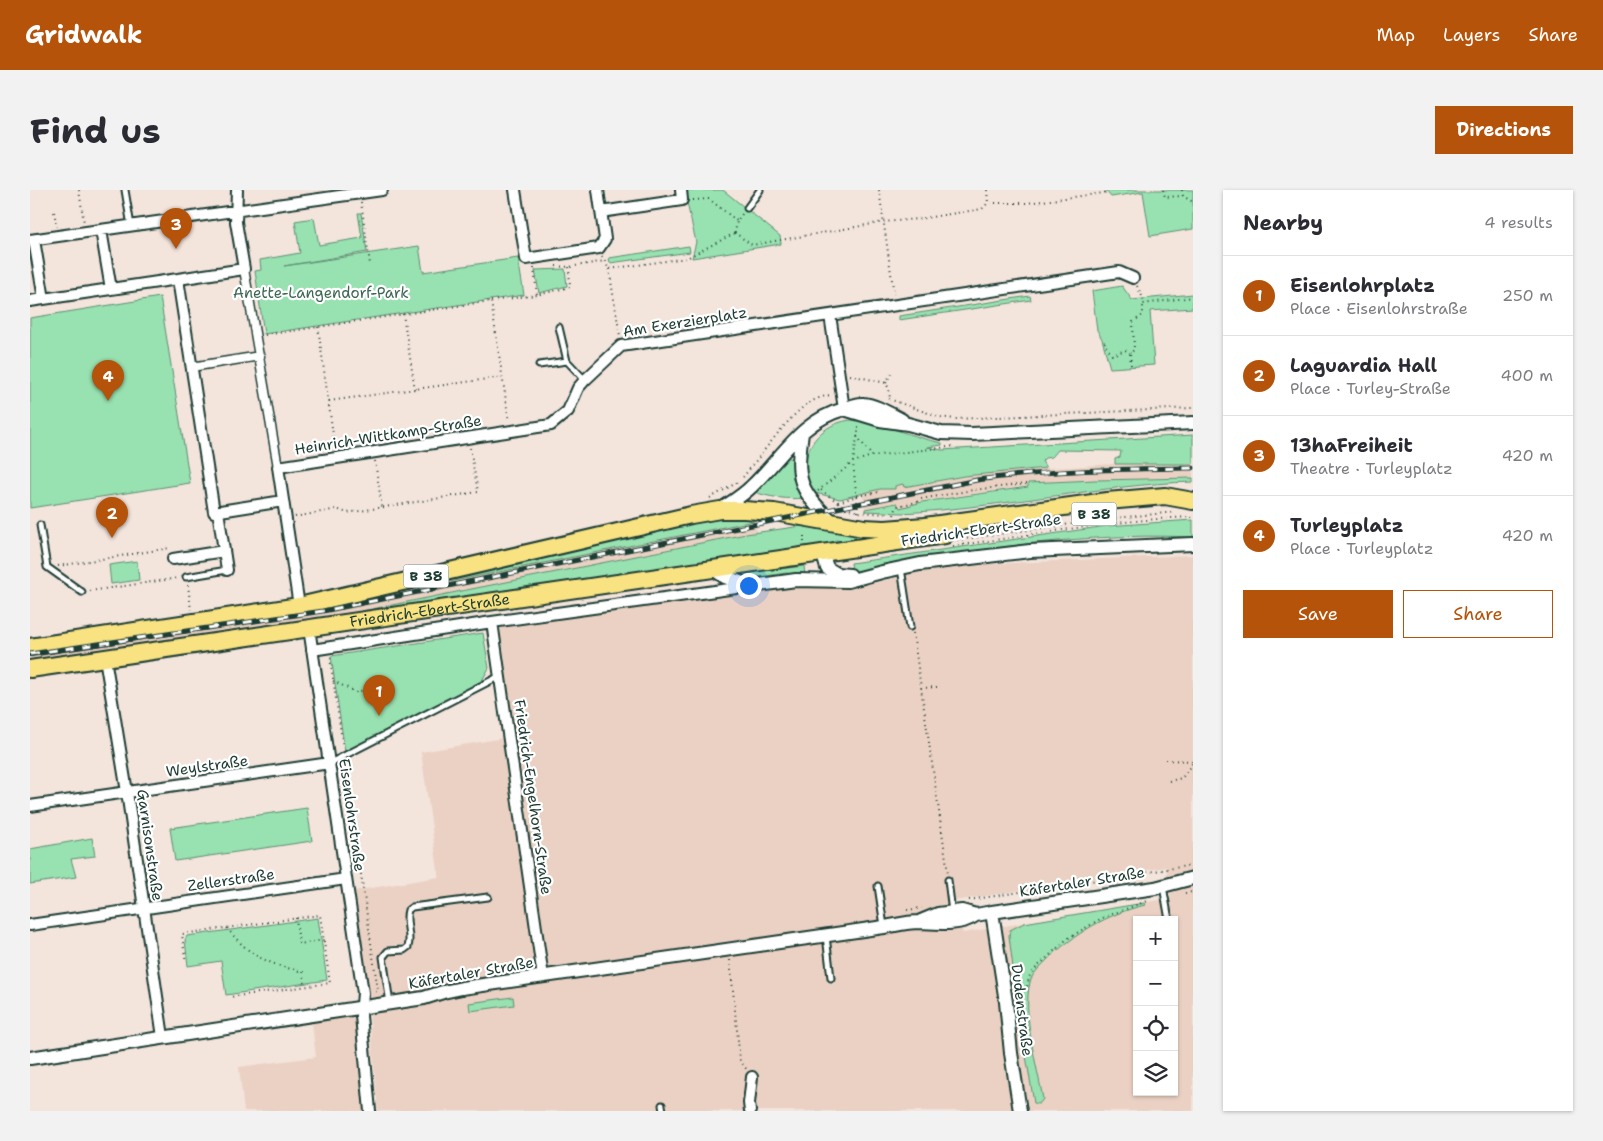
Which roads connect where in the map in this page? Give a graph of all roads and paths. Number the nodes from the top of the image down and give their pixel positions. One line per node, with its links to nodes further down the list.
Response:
1 (79, 190): 26 (path)
2 (125, 190): 24 (lane)
3 (237, 190): 19 (street)
4 (382, 190): 13 (street)
5 (516, 190): 31 (street)
6 (598, 190): 21 (street)
7 (760, 190): 18 (lane)
8 (879, 190): 23 (path)
9 (987, 190): 17 (path)
10 (1109, 190): 17 (path)
11 (1163, 190): 15 (path)
12 (1182, 190): 15 (path)
13 (360, 192): 19 (street); 33 (path)
14 (681, 195): 21 (street); 22 (path)
15 (1183, 196): 16 (path)
16 (1193, 202)
17 (988, 203): 23 (path)
18 (747, 208): 22 (path)
19 (237, 210): 24 (street); 35 (street)
20 (54, 212): 28 (path)
21 (601, 212): 30 (street)
22 (737, 221): 27 (path)
23 (884, 222): 27 (path); 45 (path)
24 (131, 226): 25 (street)
25 (102, 230): 26 (street); 39 (street)
26 (85, 232): 28 (street)
27 (735, 233): 36 (path)
28 (58, 236): 29 (street)
29 (32, 240): 42 (street)
30 (599, 248): 31 (street); 32 (path)
31 (546, 261): 34 (path); 40 (path)
32 (605, 261): 34 (path); 36 (path)
33 (370, 264)
34 (569, 267): 40 (path)
35 (244, 269): 38 (street); 51 (street)
36 (609, 269): 53 (path)
37 (1133, 278): 45 (street, Am Exerzierplatz); 46 (path)
38 (178, 279): 39 (street); 59 (street)
39 (111, 289): 42 (street)
40 (537, 295): 44 (path)
41 (1193, 297): 46 (path)
42 (44, 299): 43 (street)
43 (30, 301)
44 (491, 301): 47 (path); 62 (path)
45 (896, 304): 48 (street, Am Exerzierplatz)
46 (1143, 304): 54 (path)
47 (403, 314): 49 (path); 65 (path)
48 (830, 315): 53 (street, Am Exerzierplatz); 61 (street)
49 (318, 327): 51 (path); 69 (path)
50 (559, 327): 56 (lane)
51 (256, 336): 55 (street)
52 (1105, 342): 54 (path)
53 (621, 346): 63 (street, Am Exerzierplatz)
54 (1130, 354): 58 (path)
55 (260, 356): 59 (street); 84 (street)
56 (567, 361): 57 (lane); 63 (lane)
57 (539, 365)
58 (1131, 365)
59 (191, 367): 97 (street)
60 (892, 372): 64 (path)
61 (839, 373): 64 (path); 66 (street)
62 (502, 377): 65 (path); 76 (path)
63 (585, 380): 75 (street, Am Exerzierplatz)
64 (886, 383): 68 (path)
65 (415, 390): 69 (path)
66 (842, 392): 71 (street); 86 (path)
67 (882, 397): 68 (path)
68 (890, 400): 70 (path)
69 (329, 401): 82 (path)
70 (1193, 408)
71 (844, 409): 72 (street, Friedrich-Ebert-Straße); 74 (street, Friedrich-Ebert-Straße); 77 (street, Friedrich-Ebert-Straße)
72 (860, 414): 74 (street, Friedrich-Ebert-Straße); 78 (path)
73 (1193, 423): 74 (street, Friedrich-Ebert-Straße)
74 (908, 424)
75 (551, 425): 76 (street, Heinrich-Wittkamp-Straße)
76 (510, 431): 79 (street, Heinrich-Wittkamp-Straße)
77 (802, 433): 86 (street, Friedrich-Ebert-Straße); 90 (street)
78 (857, 436): 81 (path); 83 (path)
79 (468, 438): 80 (street, Heinrich-Wittkamp-Straße); 95 (path)
80 (373, 453): 82 (street, Heinrich-Wittkamp-Straße); 95 (path)
81 (872, 456)
82 (336, 458): 84 (street, Heinrich-Wittkamp-Straße)
83 (853, 462): 87 (path); 89 (path)
84 (278, 467): 91 (street, Heinrich-Wittkamp-Straße)
85 (1026, 484): 98 (path)
86 (749, 490): 96 (street, Friedrich-Ebert-Straße)
87 (821, 490): 90 (path); 93 (path)
88 (879, 492): 89 (path)
89 (857, 496): 93 (path); 98 (path)
90 (810, 498): 103 (street)
91 (283, 501): 97 (street); 101 (street, Heinrich-Wittkamp-Straße)
92 (1193, 501): 103 (main road, Friedrich-Ebert-Straße / B 38)
93 (838, 502): 98 (path)
94 (1193, 505): 109 (main road, Friedrich-Ebert-Straße / B 38)
95 (382, 508): 101 (path)
96 (720, 510): 102 (main road, Friedrich-Ebert-Straße / B 38); 121 (main road, Friedrich-Ebert-Straße / B 38)
97 (218, 511): 108 (street)
98 (858, 512)
99 (1177, 512): 105 (path)
100 (1193, 517): 106 (path)
101 (286, 518): 121 (street, Heinrich-Wittkamp-Straße)
102 (804, 518): 103 (main road, Friedrich-Ebert-Straße / B 38); 111 (path)
103 (835, 524)
104 (40, 525): 112 (lane)
105 (998, 534)
106 (999, 540)
107 (1193, 544): 113 (street, Friedrich-Ebert-Straße)
108 (224, 551): 110 (street); 115 (street)
109 (828, 552): 111 (main road, Friedrich-Ebert-Straße / B 38); 116 (street, Friedrich-Ebert-Straße)
110 (173, 553): 112 (path)
111 (805, 555): 114 (main road, Friedrich-Ebert-Straße / B 38)
112 (47, 568): 119 (lane)
113 (901, 568): 116 (street, Friedrich-Ebert-Straße); 124 (lane)
114 (713, 569): 118 (street); 120 (main road, Friedrich-Ebert-Straße / B 38)
115 (227, 570): 117 (lane)
116 (868, 575): 118 (street, Friedrich-Ebert-Straße)
117 (186, 577): 119 (path); 122 (path)
118 (752, 586): 120 (street, Friedrich-Ebert-Straße)
119 (82, 592)
120 (599, 596): 123 (street, Friedrich-Ebert-Straße); 125 (main road, Friedrich-Ebert-Straße / B 38)
121 (299, 606): 122 (main road, Friedrich-Ebert-Straße / B 38)
122 (193, 622): 126 (main road, Friedrich-Ebert-Straße / B 38)
123 (492, 622): 127 (street, Friedrich-Ebert-Straße); 131 (street, Friedrich-Engelhorn-Straße)
124 (910, 627): 134 (path)
125 (309, 628): 128 (street, Eisenlohrstraße); 129 (main road, Friedrich-Ebert-Straße / B 38)
126 (30, 646)
127 (329, 647): 128 (street, Friedrich-Ebert-Straße); 132 (path)
128 (312, 650): 139 (street, Eisenlohrstraße)
129 (105, 658): 130 (main road, Friedrich-Ebert-Straße / B 38); 141 (street, Garnisonstraße)
130 (30, 669)
131 (500, 676): 136 (lane); 166 (street, Friedrich-Engelhorn-Straße)
132 (333, 681): 135 (path); 136 (path)
133 (938, 686): 134 (path)
134 (921, 688): 146 (path)
135 (370, 690)
136 (344, 756): 139 (lane); 170 (path)
137 (1166, 760): 138 (path)
138 (1193, 762): 140 (path)
139 (330, 763): 141 (street, Weylstraße); 145 (street, Eisenlohrstraße)
140 (1169, 781)
141 (127, 792): 142 (street, Weylstraße); 152 (street, Garnisonstraße)
142 (30, 806)
143 (1193, 865): 153 (path)
144 (1193, 878): 148 (street, Käfertaler Straße)
145 (346, 879): 152 (street, Zellerstraße); 172 (street, Eisenlohrstraße)
146 (948, 880): 153 (lane)
147 (878, 886): 158 (lane)
148 (1162, 886): 154 (street, Käfertaler Straße); 156 (lane)
149 (488, 897): 171 (lane)
150 (1152, 899): 173 (path)
151 (927, 907): 158 (path)
152 (144, 908): 160 (street, Zellerstraße); 174 (street, Garnisonstraße)
153 (951, 908): 155 (street, Käfertaler Straße); 159 (street, Käfertaler Straße)
154 (992, 912): 155 (street, Käfertaler Straße); 179 (street, Dudenstraße)
155 (976, 914): 159 (street, Käfertaler Straße)
156 (1167, 916)
157 (296, 918): 161 (path); 163 (path); 163 (path)
158 (884, 921): 159 (street, Käfertaler Straße); 162 (street, Käfertaler Straße)
159 (918, 922)
160 (30, 925)
161 (227, 928): 165 (path); 168 (path)
162 (826, 935): 164 (street, Käfertaler Straße); 167 (lane)
163 (324, 940): 168 (path)
164 (729, 950): 166 (street, Käfertaler Straße); 176 (path)
165 (186, 958)
166 (543, 977): 171 (street, Käfertaler Straße)
167 (832, 978)
168 (305, 986): 169 (path)
169 (230, 997)
170 (375, 999)
171 (390, 1003): 172 (street, Käfertaler Straße)
172 (362, 1007): 174 (street, Käfertaler Straße); 177 (street, Eisenlohrstraße)
173 (1016, 1007)
174 (163, 1037): 175 (street, Käfertaler Straße)
175 (30, 1058)
176 (752, 1077): 178 (street)
177 (370, 1111)
178 (750, 1111)
179 (1020, 1111)

